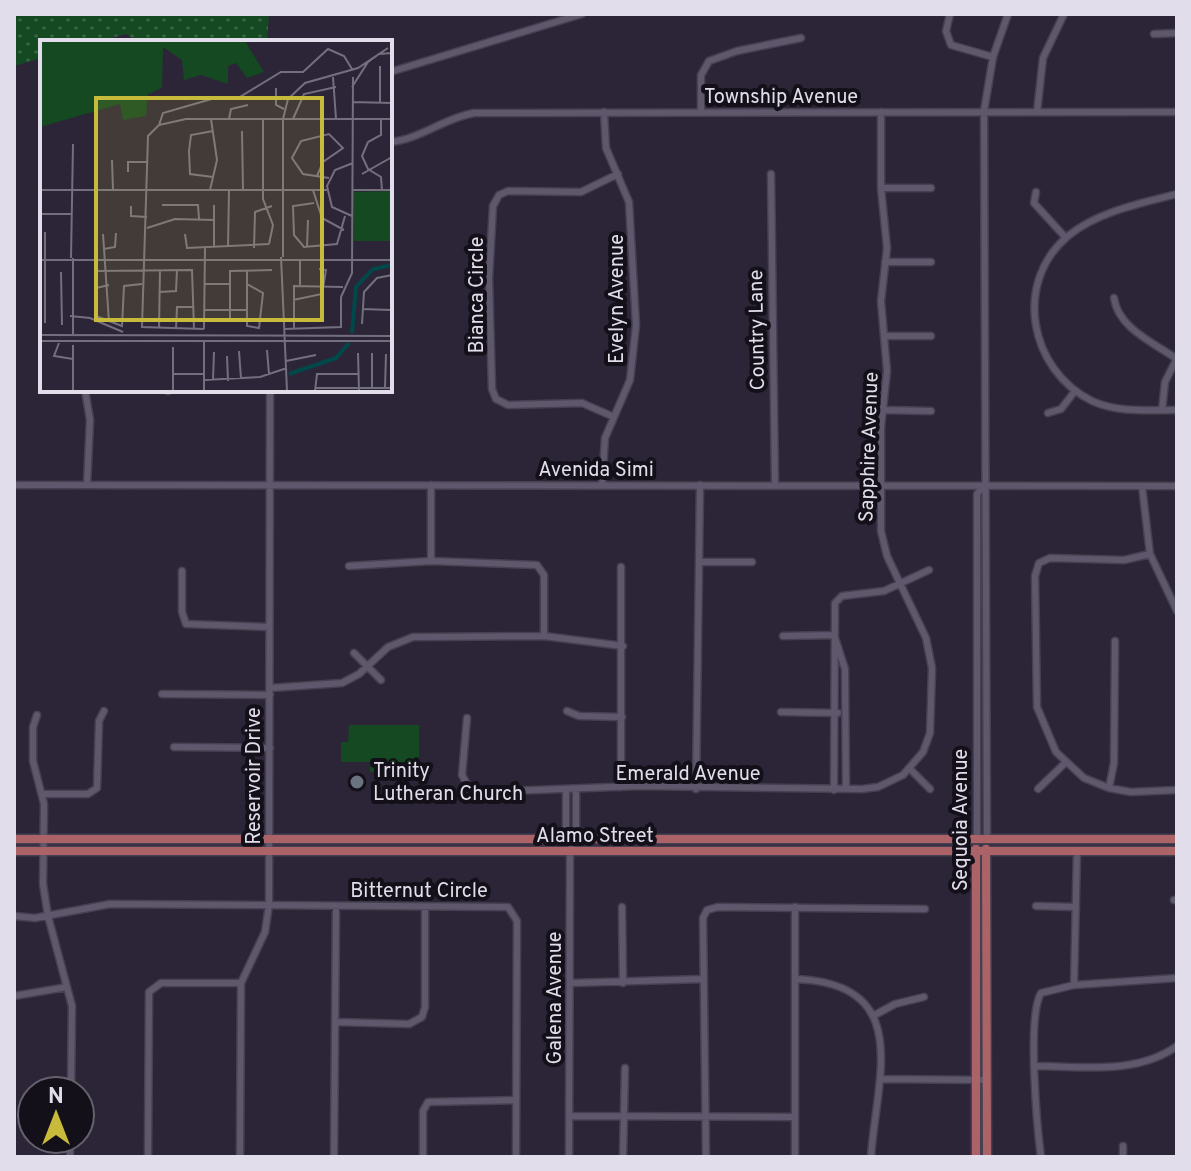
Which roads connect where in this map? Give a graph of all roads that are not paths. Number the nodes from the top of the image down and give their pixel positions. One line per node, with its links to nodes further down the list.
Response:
1 (582, 14): 9 (street)
2 (950, 14): 8 (street)
3 (1008, 14): 8 (street, Sequoia Avenue)
4 (1064, 14): 14 (street)
5 (1177, 33): 6 (street)
6 (1154, 34)
7 (801, 38): 12 (street)
8 (993, 57): 10 (street, Sequoia Avenue)
9 (392, 71)
10 (984, 111): 13 (street, Township Avenue); 14 (street, Township Avenue); 47 (street, Sequoia Avenue)
11 (604, 112): 12 (street, Township Avenue); 16 (street, Township Avenue); 17 (street, Evelyn Avenue)
12 (701, 112): 13 (street, Township Avenue)
13 (881, 112): 19 (street, Sapphire Avenue)
14 (1037, 112): 15 (street, Township Avenue)
15 (1177, 112)
16 (392, 142)
17 (618, 174): 38 (street, Evelyn Avenue); 38 (street, Bianca Circle)
18 (771, 174): 45 (street, Country Lane)
19 (881, 188): 20 (street); 24 (street, Sapphire Avenue)
20 (931, 188)
21 (1036, 192): 23 (street)
22 (1177, 194): 23 (street)
23 (1066, 238): 30 (street)
24 (885, 262): 25 (street); 27 (street, Sapphire Avenue)
25 (931, 262)
26 (1114, 298): 29 (street)
27 (884, 336): 28 (street); 33 (street, Sapphire Avenue)
28 (931, 336)
29 (1177, 358): 34 (street)
30 (1075, 391): 34 (street); 37 (street)
31 (85, 392): 40 (street)
32 (270, 392): 41 (street, Reservoir Drive)
33 (882, 410): 36 (street); 46 (street, Sapphire Avenue)
34 (1162, 410): 35 (street)
35 (1177, 410)
36 (931, 411)
37 (1048, 413)
38 (614, 417): 43 (street, Evelyn Avenue)
39 (14, 485): 40 (street, Avenida Simi)
40 (87, 485): 41 (street, Avenida Simi)
41 (269, 485): 42 (street, Avenida Simi); 60 (street, Reservoir Drive)
42 (431, 485): 43 (street, Avenida Simi); 51 (street)
43 (602, 485): 44 (street, Avenida Simi)
44 (700, 485): 45 (street, Avenida Simi); 52 (street)
45 (775, 485): 46 (street, Avenida Simi)
46 (881, 485): 47 (street, Avenida Simi); 58 (street, Sapphire Avenue)
47 (984, 485): 48 (street, Avenida Simi); 99 (street, Sequoia Avenue); 100 (street, Sequoia Avenue)
48 (1142, 486): 49 (street, Avenida Simi); 50 (street)
49 (1177, 486)
50 (1150, 554): 59 (street); 81 (street)
51 (431, 561): 54 (street); 62 (street)
52 (700, 562): 53 (street); 87 (street)
53 (752, 562)
54 (349, 566)
55 (621, 567): 65 (street)
56 (929, 570): 58 (street)
57 (182, 571): 60 (street)
58 (900, 584): 61 (street); 82 (street, Sapphire Avenue)
59 (1177, 611)
60 (269, 627): 69 (street, Reservoir Drive)
61 (834, 635): 63 (street); 74 (street); 75 (street)
62 (544, 636): 65 (street); 67 (street)
63 (783, 636)
64 (1115, 641): 84 (street)
65 (623, 646): 77 (street)
66 (354, 653): 67 (street)
67 (367, 667): 68 (street); 69 (street)
68 (381, 680)
69 (270, 691): 70 (street); 80 (street, Reservoir Drive)
70 (162, 694)
71 (104, 711): 93 (street)
72 (567, 711): 77 (street)
73 (781, 712): 74 (street)
74 (834, 713): 75 (street); 91 (street)
75 (846, 713): 88 (street)
76 (37, 715): 93 (street)
77 (622, 717): 83 (street)
78 (467, 718): 85 (street, Emerald Avenue)
79 (174, 747): 80 (street)
80 (270, 748): 96 (street, Reservoir Drive)
81 (1065, 763): 84 (street); 90 (street)
82 (911, 770): 88 (street, Emerald Avenue); 89 (street)
83 (621, 787): 86 (street, Emerald Avenue); 87 (street, Emerald Avenue)
84 (1109, 788): 92 (street)
85 (566, 789): 86 (street, Emerald Avenue); 97 (street, Galena Avenue)
86 (576, 789): 97 (street, Galena Avenue)
87 (696, 789): 91 (street, Emerald Avenue)
88 (846, 789): 91 (street, Emerald Avenue)
89 (930, 789)
90 (1038, 789)
91 (834, 790)
92 (1177, 790)
93 (42, 794): 95 (street)
94 (14, 839): 95 (main road, Alamo Street)
95 (44, 839): 96 (main road, Alamo Street); 101 (street)
96 (269, 839): 97 (main road, Alamo Street); 104 (street, Reservoir Drive)
97 (571, 839): 99 (main road, Alamo Street); 105 (street, Galena Avenue)
98 (1177, 839): 100 (main road, Alamo Street)
99 (977, 840): 100 (main road, Alamo Street); 106 (main road, Sequoia Avenue)
100 (987, 840): 102 (main road, Sequoia Avenue)
101 (43, 850): 103 (main road, Alamo Street); 104 (main road, Alamo Street); 118 (street)
102 (986, 850): 106 (main road, Alamo Street); 107 (main road, Alamo Street); 136 (main road, Sequoia Avenue)
103 (14, 851)
104 (269, 851): 105 (main road, Alamo Street); 109 (street, Reservoir Drive)
105 (570, 851): 106 (main road, Alamo Street); 123 (street, Galena Avenue)
106 (976, 851): 136 (main road, Sequoia Avenue)
107 (1077, 851): 108 (main road, Alamo Street); 115 (street)
108 (1177, 851)
109 (269, 905): 111 (street, Bitternut Circle); 118 (street, Bitternut Circle); 122 (street, Reservoir Drive)
110 (1036, 906): 115 (street)
111 (336, 907): 112 (street, Bitternut Circle); 130 (street)
112 (425, 907): 130 (street); 137 (street, Bitternut Circle)
113 (622, 907): 124 (street)
114 (795, 907): 116 (street); 120 (street); 121 (street)
115 (1076, 907): 125 (street)
116 (925, 909)
117 (14, 916): 118 (street, Bitternut Circle)
118 (48, 916): 126 (street)
119 (1177, 978): 125 (street)
120 (703, 979): 124 (street); 141 (street)
121 (795, 979): 129 (street); 140 (street)
122 (241, 983): 143 (street); 144 (street, Reservoir Drive)
123 (571, 983): 124 (street); 138 (street, Galena Avenue)
124 (623, 983)
125 (1074, 985): 132 (street)
126 (67, 987): 127 (street); 134 (street)
127 (14, 996)
128 (924, 997): 129 (street)
129 (873, 1016): 135 (street)
130 (336, 1022): 145 (street)
131 (1177, 1046): 132 (street)
132 (1035, 1066): 155 (street)
133 (625, 1068): 139 (street)
134 (71, 1075)
135 (881, 1079): 136 (street); 152 (street)
136 (982, 1080): 153 (main road, Sequoia Avenue); 154 (main road, Sequoia Avenue)
137 (516, 1100): 146 (street); 147 (street, Bitternut Circle)
138 (570, 1116): 139 (street); 148 (street, Galena Avenue)
139 (623, 1117): 141 (street); 149 (street)
140 (794, 1117): 141 (street); 151 (street)
141 (704, 1118): 150 (street)
142 (1123, 1146): 156 (street)
143 (148, 1157)
144 (240, 1157)
145 (334, 1157)
146 (423, 1157)
147 (516, 1157)
148 (569, 1157)
149 (623, 1157)
150 (706, 1157)
151 (795, 1157)
152 (871, 1157)
153 (976, 1157)
154 (987, 1157)
155 (1041, 1157)
156 (1123, 1157)

